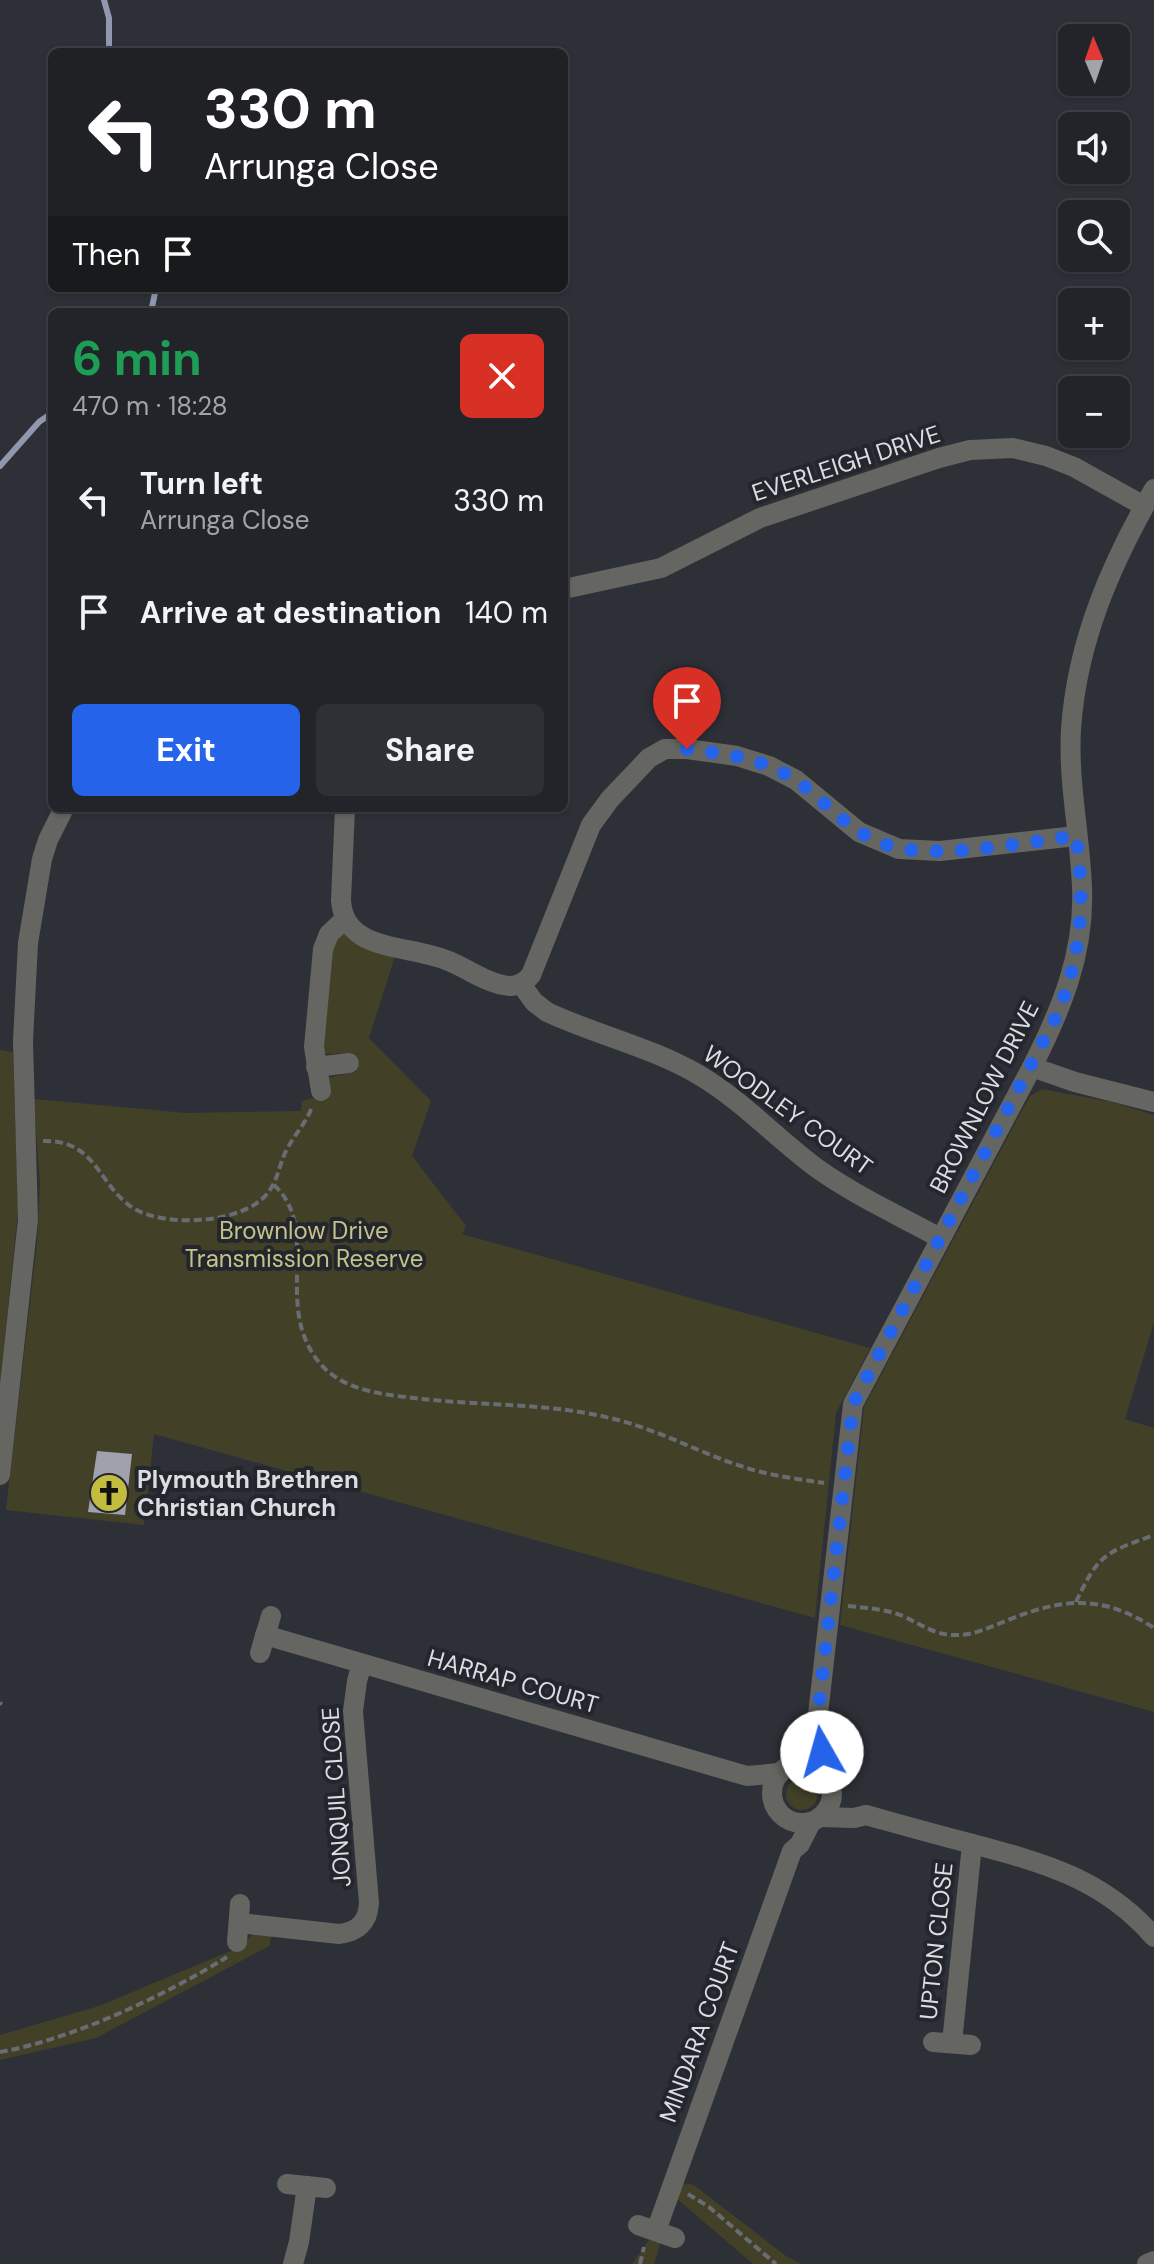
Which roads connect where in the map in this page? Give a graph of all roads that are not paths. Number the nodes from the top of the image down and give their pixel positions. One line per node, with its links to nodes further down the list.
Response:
1 (1149, 497): 2 (street, EVERLEIGH DRIVE); 5 (street, BROWNLOW DRIVE)
2 (568, 588)
3 (62, 812): 14 (street)
4 (345, 812): 6 (street)
5 (1076, 836): 7 (street); 10 (street, BROWNLOW DRIVE)
6 (345, 919): 7 (street); 9 (street)
7 (521, 984): 13 (street, WOODLEY COURT)
8 (349, 1063): 9 (street)
9 (316, 1067): 11 (street)
10 (1032, 1067): 12 (street); 13 (street, BROWNLOW DRIVE)
11 (321, 1091)
12 (1154, 1102)
13 (940, 1238): 17 (street, BROWNLOW DRIVE)
14 (0, 1475)
15 (265, 1635): 16 (street, HARRAP COURT)
16 (362, 1664): 19 (street, HARRAP COURT); 26 (street, JONQUIL CLOSE)
17 (817, 1723): 18 (street, BROWNLOW DRIVE); 20 (street, BROWNLOW DRIVE)
18 (786, 1769): 19 (street, HARRAP COURT); 20 (street); 21 (street)
19 (747, 1776): 21 (street, HARRAP COURT)
20 (829, 1782): 22 (street); 23 (street)
21 (779, 1810): 23 (street); 25 (street)
22 (866, 1815): 23 (street); 24 (street)
23 (816, 1820): 25 (street, MINDARA COURT)
24 (972, 1844): 27 (street); 28 (street, UPTON CLOSE)
25 (792, 1851): 30 (street, MINDARA COURT)
26 (236, 1932)
27 (1154, 1937)
28 (952, 2043)
29 (307, 2186): 32 (street)
30 (656, 2231)
31 (1154, 2261): 33 (street)
32 (293, 2264)
33 (1147, 2264)

